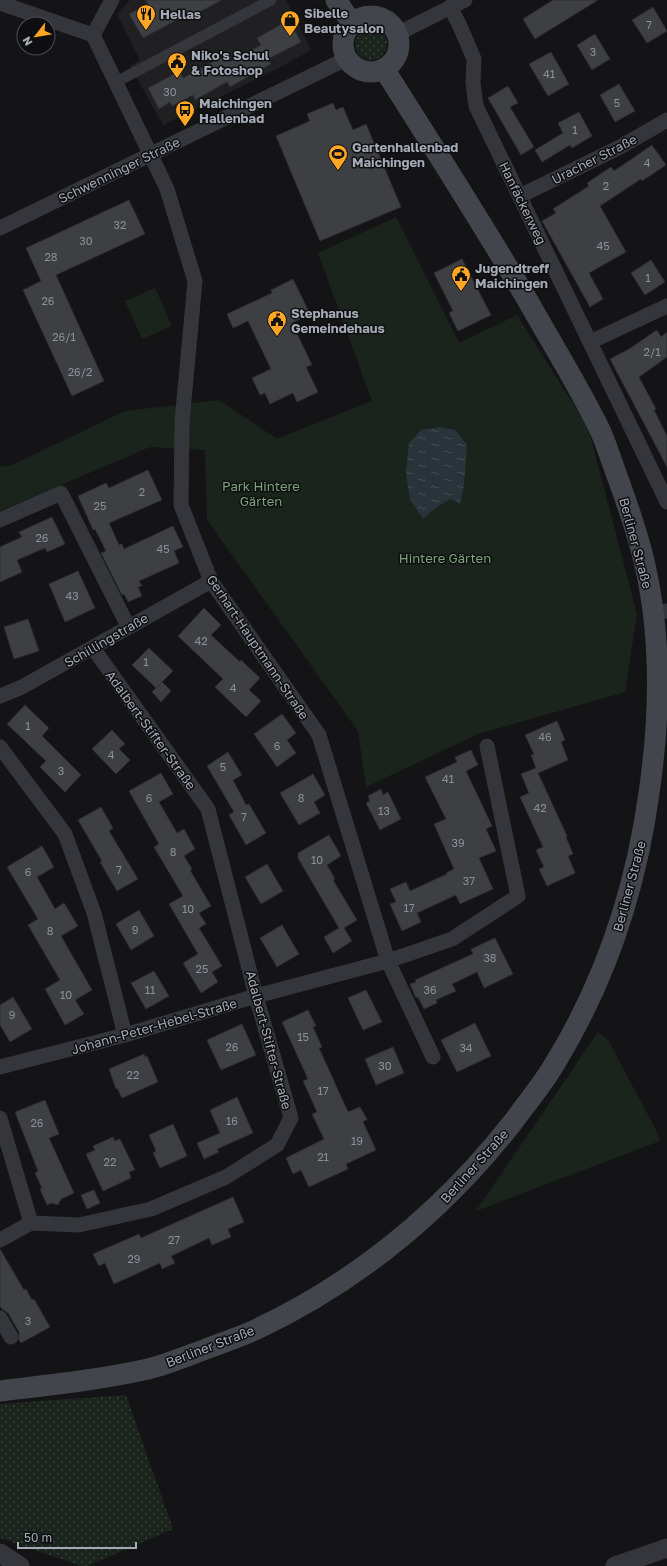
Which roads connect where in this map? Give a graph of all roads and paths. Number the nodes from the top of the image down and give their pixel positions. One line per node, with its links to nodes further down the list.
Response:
1 (112, 0): 9 (street)
2 (271, 0): 12 (street)
3 (336, 0): 7 (main road)
4 (465, 0): 6 (street)
5 (0, 3): 9 (street)
6 (450, 7): 8 (street); 15 (street, Hanfäckerweg)
7 (352, 23): 8 (main road); 10 (main road)
8 (397, 34): 11 (main road)
9 (93, 35): 12 (street, Gerhart-Hauptmann-Straße)
10 (346, 59): 11 (main road); 14 (street, Schwenninger Straße)
11 (384, 69): 22 (main road, Berliner Straße)
12 (116, 82): 14 (street, Gerhart-Hauptmann-Straße)
13 (667, 120): 15 (street, Uracher Straße)
14 (150, 154): 16 (street, Schwenninger Straße); 21 (street, Gerhart-Hauptmann-Straße)
15 (520, 196): 18 (street, Hanfäckerweg)
16 (0, 228)
17 (667, 306): 18 (street)
18 (590, 342): 19 (street, Hanfäckerweg)
19 (667, 502)
20 (0, 520): 23 (street)
21 (210, 581): 23 (street, Schillingstraße); 28 (street, Gerhart-Hauptmann-Straße)
22 (660, 612): 38 (main road, Berliner Straße)
23 (128, 626): 24 (street, Schillingstraße)
24 (92, 648): 25 (street, Schillingstraße); 29 (street, Adalbert-Stifter-Straße)
25 (0, 696)
26 (487, 746): 28 (street, Johann-Peter-Hebel-Straße)
27 (0, 747): 30 (street)
28 (388, 961): 29 (street, Johann-Peter-Hebel-Straße); 31 (street, Gerhart-Hauptmann-Straße)
29 (256, 996): 30 (street, Johann-Peter-Hebel-Straße); 34 (street, Adalbert-Stifter-Straße)
30 (125, 1036): 32 (street, Johann-Peter-Hebel-Straße)
31 (433, 1058)
32 (0, 1067)
33 (0, 1118): 34 (street)
34 (31, 1223): 35 (street)
35 (0, 1240)
36 (0, 1318): 37 (street)
37 (11, 1337)
38 (0, 1392)
39 (667, 1548): 42 (street)
40 (0, 1553): 41 (street)
41 (20, 1566)
42 (615, 1566)

